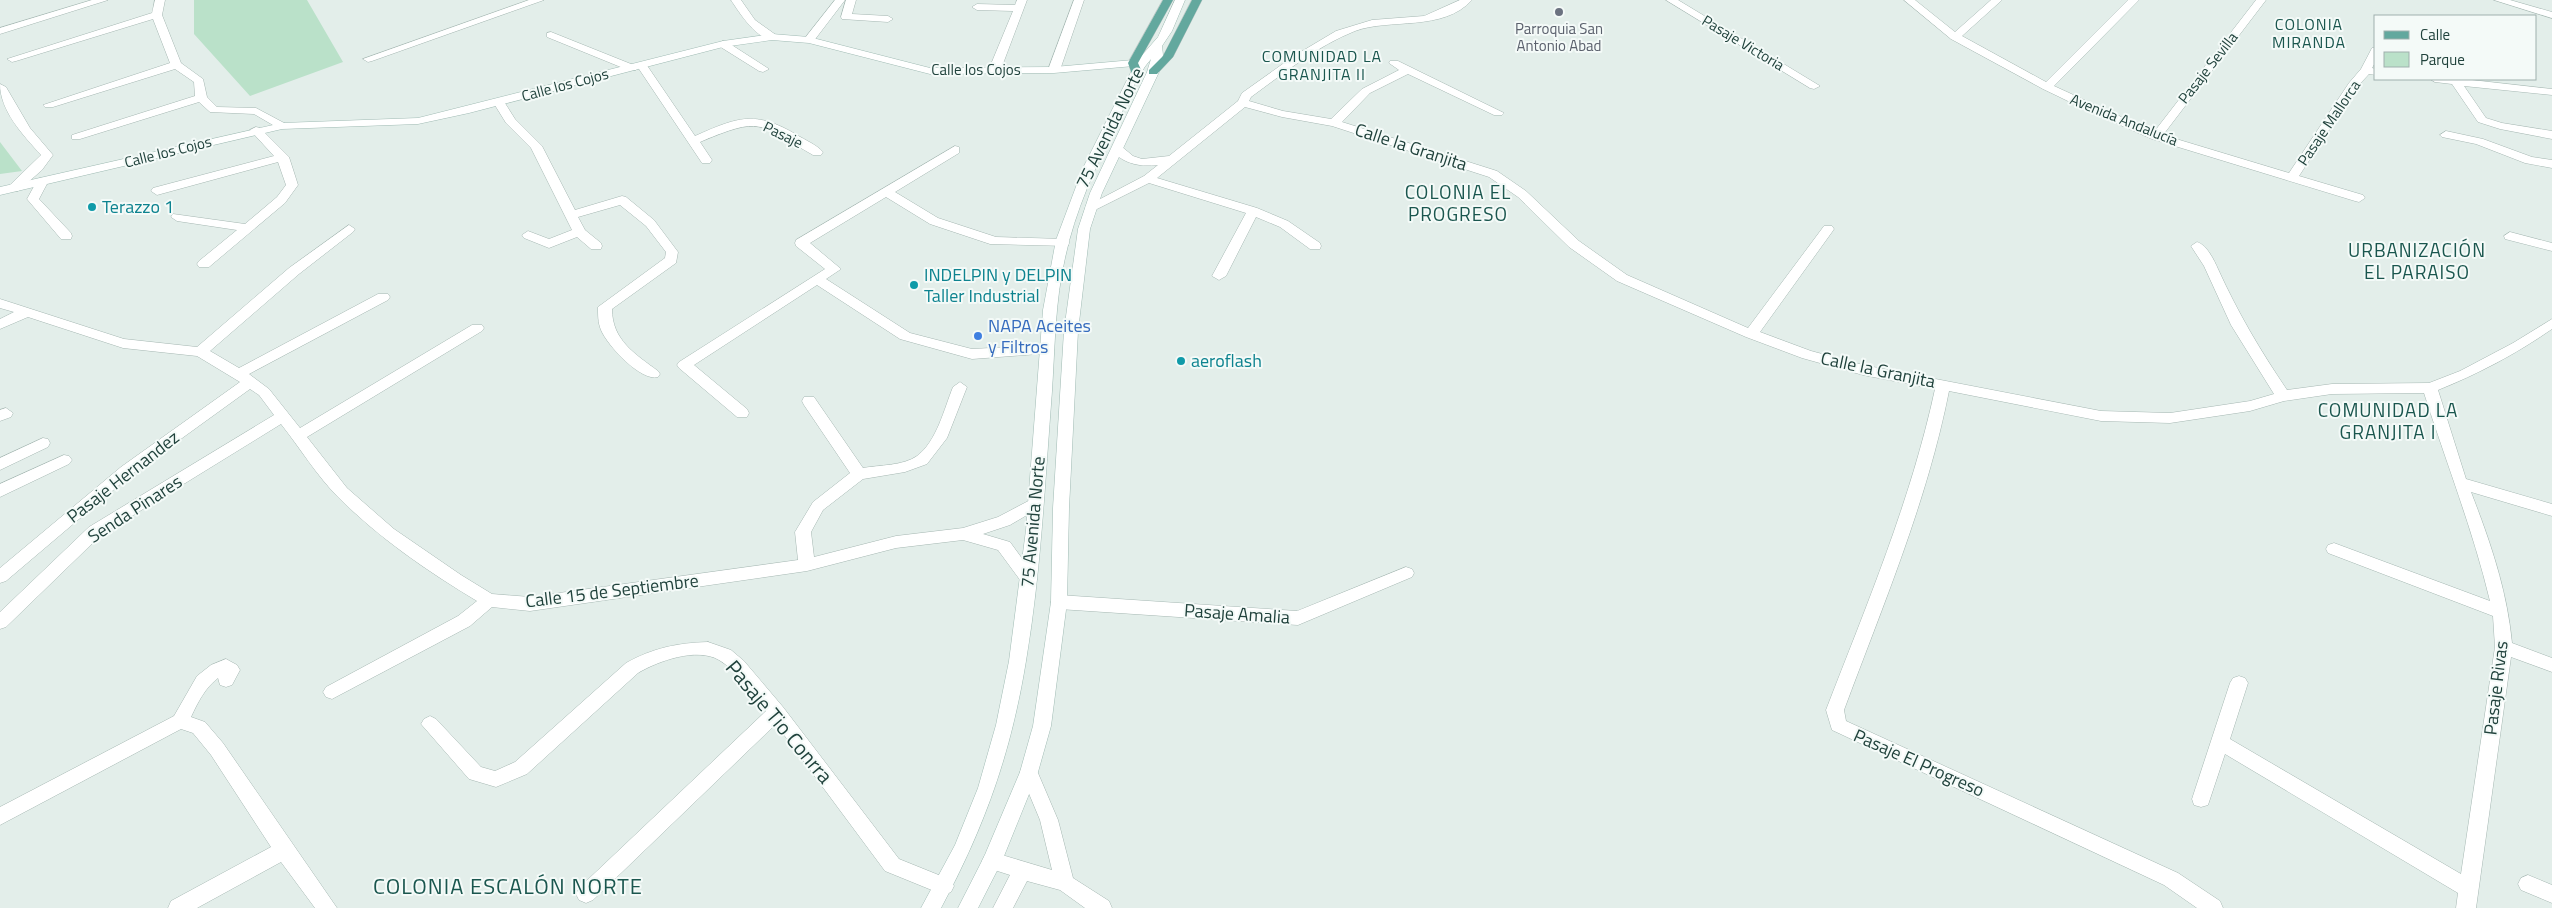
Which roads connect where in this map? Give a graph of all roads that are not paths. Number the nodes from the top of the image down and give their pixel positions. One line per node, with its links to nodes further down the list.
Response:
1 (103, 0): 23 (street)
2 (160, 0): 20 (street)
3 (539, 0): 30 (street)
4 (736, 0): 25 (street)
5 (840, 0): 27 (street)
6 (851, 0): 22 (street)
7 (1079, 0): 39 (street)
8 (1168, 0): 36 (main road)
9 (1180, 0): 29 (street)
10 (1197, 0): 42 (main road)
11 (1467, 0): 51 (street)
12 (1671, 0): 45 (street, Pasaje Victoria)
13 (1909, 0): 26 (street, Avenida Andalucía)
14 (1998, 0): 26 (street)
15 (2134, 0): 47 (street)
16 (2261, 0): 60 (street, Pasaje Sevilla)
17 (2499, 0): 21 (street)
18 (1021, 4): 19 (street); 38 (street)
19 (977, 7)
20 (157, 15): 32 (street); 34 (street)
21 (2552, 15)
22 (888, 19)
23 (0, 31)
24 (551, 35): 35 (street)
25 (772, 37): 27 (street, Calle los Cojos); 28 (street, Calle los Cojos)
26 (1955, 37): 47 (street, Avenida Andalucía)
27 (809, 40): 38 (street, Calle los Cojos)
28 (723, 44): 35 (street, Calle los Cojos); 37 (street)
29 (1157, 45): 36 (street, 75 Avenida Norte); 42 (street, 75 Avenida Norte)
30 (368, 58)
31 (2374, 58): 41 (street, Pasaje Mallorca)
32 (12, 59)
33 (1394, 63): 40 (street)
34 (176, 65): 49 (street); 52 (street)
35 (637, 67): 50 (street, Calle los Cojos); 61 (street)
36 (1134, 67): 39 (street, Calle los Cojos); 88 (street, 75 Avenida Norte)
37 (762, 69)
38 (995, 69): 39 (street, Calle los Cojos)
39 (1054, 70)
40 (1407, 70): 53 (street); 54 (street)
41 (2371, 71): 69 (street, Pasaje Mallorca)
42 (1153, 72): 62 (street, 75 Avenida Norte)
43 (2445, 80): 44 (street)
44 (2455, 81): 48 (street); 58 (street)
45 (1814, 86)
46 (0, 87): 72 (street)
47 (2046, 87): 60 (street, Avenida Andalucía)
48 (2552, 92)
49 (201, 98): 55 (street); 59 (street)
50 (499, 102): 55 (street, Calle los Cojos); 79 (street)
51 (1243, 103): 54 (street, Calle la Granjita); 66 (street)
52 (49, 105)
53 (1498, 113)
54 (1334, 123): 102 (street, Calle la Granjita)
55 (282, 126): 56 (street, Calle los Cojos)
56 (256, 130): 65 (street); 71 (street, Calle los Cojos)
57 (2446, 135): 68 (street)
58 (2552, 135)
59 (76, 137)
60 (2156, 137): 69 (street, Avenida Andalucía)
61 (692, 141): 64 (street, Pasaje); 67 (street)
62 (1117, 149): 66 (street); 77 (street, 75 Avenida Norte)
63 (955, 150): 75 (street)
64 (817, 152)
65 (282, 157): 74 (street); 81 (street)
66 (1176, 158): 70 (street)
67 (706, 160)
68 (2552, 164)
69 (2292, 177): 76 (street, Avenida Andalucía)
70 (1148, 179): 77 (street); 78 (street)
71 (42, 182): 72 (street, Calle los Cojos); 86 (street)
72 (14, 188): 73 (street, Calle los Cojos)
73 (0, 191)
74 (157, 191)
75 (886, 192): 88 (street); 95 (street)
76 (2359, 198)
77 (1091, 207): 130 (street, 75 Avenida Norte)
78 (1253, 211): 90 (street); 94 (street)
79 (571, 215): 84 (street); 105 (street)
80 (177, 218): 81 (street)
81 (248, 228): 93 (street)
82 (349, 229): 104 (street)
83 (1828, 229): 102 (street)
84 (579, 232): 85 (street); 89 (street)
85 (528, 235)
86 (66, 236)
87 (2510, 236): 92 (street)
88 (1063, 243): 103 (street, 75 Avenida Norte)
89 (596, 246)
90 (1315, 246)
91 (2197, 246): 110 (street)
92 (2552, 248)
93 (204, 264)
94 (1219, 276)
95 (817, 278): 103 (street); 112 (street)
96 (383, 297): 106 (street, Pasaje Hernandez)
97 (0, 303): 98 (street, Calle 15 de Septiembre)
98 (28, 311): 100 (street); 104 (street, Calle 15 de Septiembre)
99 (2552, 323): 109 (street, Calle la Granjita)
100 (0, 325)
101 (477, 328): 114 (street)
102 (1751, 334): 107 (street, Calle la Granjita)
103 (1047, 350): 121 (street, 75 Avenida Norte)
104 (200, 352): 106 (street, Calle 15 de Septiembre)
105 (653, 374)
106 (245, 378): 113 (street, Calle 15 de Septiembre); 127 (street, Pasaje Hernandez)
107 (1943, 384): 110 (street, Calle la Granjita); 160 (street, Pasaje El Progreso)
108 (960, 387): 118 (street)
109 (2430, 388): 110 (street, Calle la Granjita); 119 (street, Pasaje Rivas)
110 (2283, 396)
111 (809, 401): 118 (street)
112 (742, 413)
113 (284, 416): 114 (street, Calle 15 de Septiembre); 132 (street, Senda Pinares)
114 (298, 436): 129 (street, Calle 15 de Septiembre)
115 (43, 443): 117 (street)
116 (64, 460): 120 (street)
117 (0, 465)
118 (859, 474): 125 (street)
119 (2460, 483): 122 (street); 131 (street, Pasaje Rivas)
120 (0, 491)
121 (1034, 504): 123 (street, Calle 15 de Septiembre); 128 (street, 75 Avenida Norte)
122 (2552, 510)
123 (962, 534): 125 (street, Calle 15 de Septiembre); 128 (street, Calle 15 de Septiembre)
124 (2334, 549): 131 (street)
125 (807, 565): 129 (street, Calle 15 de Septiembre)
126 (1406, 573): 130 (street, Pasaje Amalia)
127 (0, 577)
128 (1029, 579): 150 (street, 75 Avenida Norte)
129 (489, 600): 137 (street)
130 (1059, 602): 142 (street, 75 Avenida Norte)
131 (2501, 612): 133 (street, Pasaje Rivas)
132 (0, 622)
133 (2504, 647): 134 (street); 151 (street, Pasaje Rivas)
134 (2552, 665)
135 (226, 680): 139 (street)
136 (2239, 683): 141 (street)
137 (332, 692)
138 (777, 712): 140 (street, Pasaje Tio Conrra); 150 (street, Pasaje Tio Conrra); 152 (street)
139 (180, 722): 144 (street); 145 (street)
140 (430, 724)
141 (2220, 742): 143 (street); 151 (street)
142 (1029, 772): 146 (street, 75 Avenida Norte); 148 (street)
143 (2201, 799)
144 (0, 816)
145 (284, 850): 154 (street); 155 (street)
146 (992, 861): 147 (street); 157 (street, 75 Avenida Norte)
147 (1023, 869): 148 (street); 158 (street)
148 (1065, 883): 159 (street)
149 (2528, 884): 153 (street)
150 (944, 886): 156 (street, 75 Avenida Norte)
151 (2468, 888): 161 (street, Pasaje Rivas)
152 (586, 894)
153 (2552, 894)
154 (178, 908)
155 (327, 908)
156 (931, 908)
157 (968, 908)
158 (1003, 908)
159 (1102, 908)
160 (2213, 908)
161 (2466, 908)

